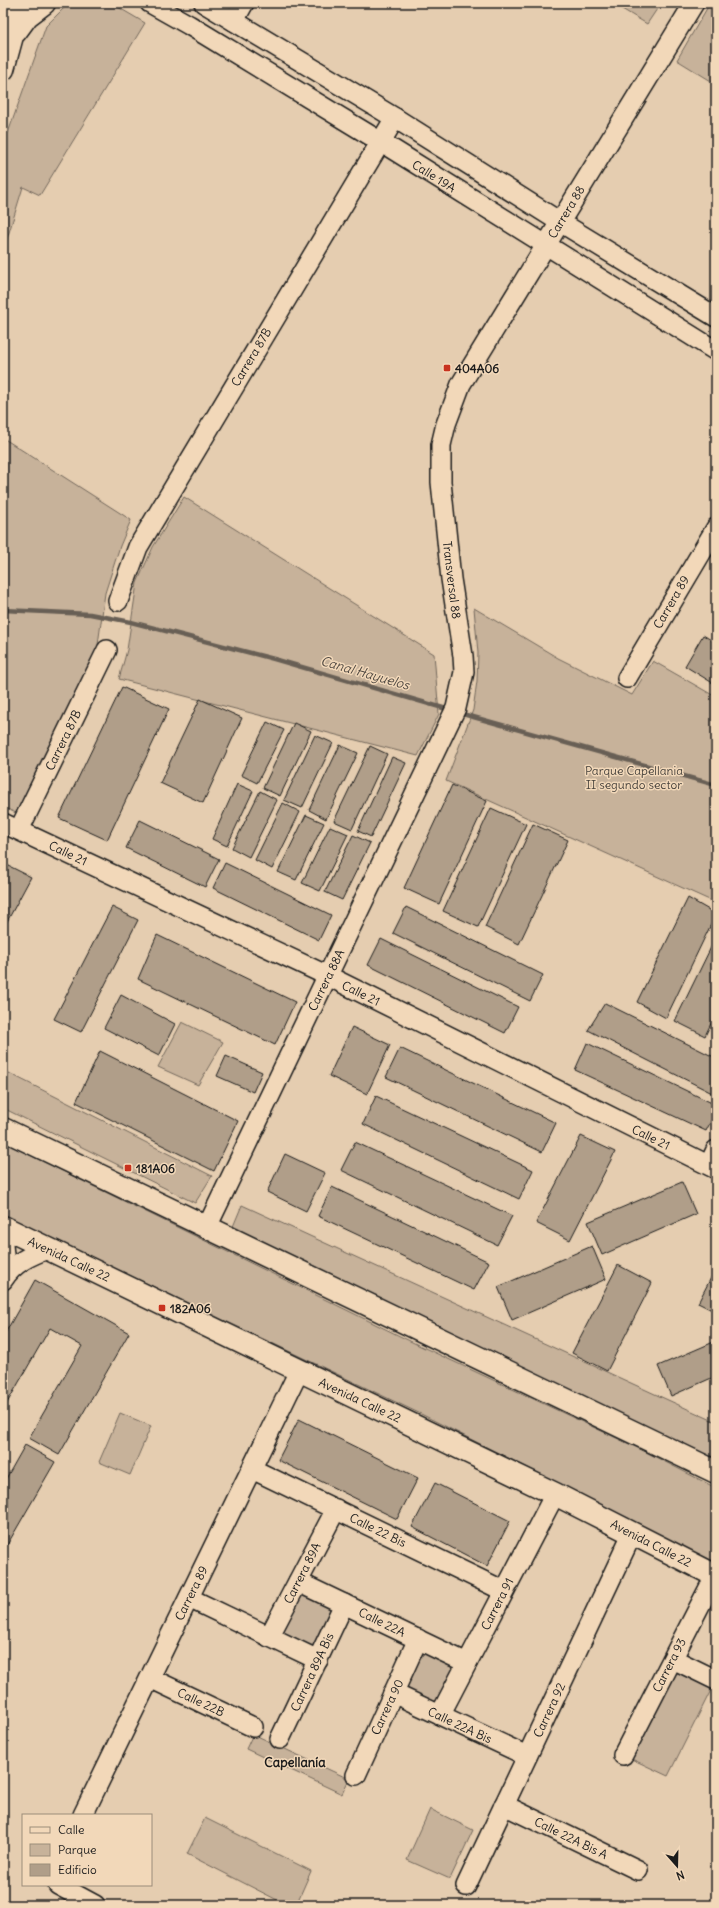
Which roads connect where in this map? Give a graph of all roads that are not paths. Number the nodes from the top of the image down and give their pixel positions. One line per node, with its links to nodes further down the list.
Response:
1 (21, 3): 8 (main road)
2 (44, 3): 8 (main road)
3 (150, 3): 11 (street, Calle 19A)
4 (204, 3): 7 (street)
5 (244, 3): 7 (street)
6 (694, 3): 12 (street, Carrera 88)
7 (234, 21): 10 (street)
8 (14, 33): 9 (main road)
9 (3, 69)
10 (395, 118): 11 (street, Carrera 87B); 12 (street)
11 (380, 142): 13 (street, Calle 19A); 18 (street, Carrera 87B)
12 (560, 222): 13 (street, Carrera 88); 14 (street)
13 (545, 246): 15 (street, Calle 19A); 16 (street, Carrera 88)
14 (716, 318)
15 (716, 351)
16 (446, 424): 21 (street, Transversal 88)
17 (716, 528): 20 (street, Carrera 89)
18 (118, 601)
19 (107, 650): 22 (street, Carrera 87B)
20 (627, 678)
21 (445, 734): 23 (street, Carrera 88A)
22 (11, 826): 23 (street, Calle 21)
23 (328, 976): 25 (street, Calle 21); 27 (street, Carrera 88A)
24 (3, 1129): 27 (main road)
25 (714, 1161)
26 (3, 1227): 29 (main road, Avenida Calle 22)
27 (207, 1227): 33 (main road)
28 (3, 1245): 30 (street)
29 (48, 1249): 30 (street); 31 (main road, Avenida Calle 22)
30 (4, 1278)
31 (299, 1371): 32 (street, Carrera 89); 34 (main road, Avenida Calle 22)
32 (252, 1469): 35 (street, Calle 22 Bis); 40 (street, Carrera 89)
33 (716, 1472)
34 (555, 1494): 36 (main road, Avenida Calle 22); 39 (street, Carrera 91)
35 (336, 1509): 38 (street, Carrera 89A); 39 (street, Calle 22 Bis)
36 (632, 1534): 37 (main road, Avenida Calle 22); 54 (street, Carrera 92)
37 (716, 1576): 44 (street, Carrera 93)
38 (298, 1582): 41 (street, Calle 22A); 42 (street, Carrera 89A)
39 (504, 1591): 46 (street, Carrera 91)
40 (189, 1598): 42 (street); 47 (street, Carrera 89)
41 (344, 1604): 43 (street, Calle 22A); 45 (street, Carrera 89A Bis)
42 (270, 1637): 45 (street)
43 (418, 1639): 46 (street, Calle 22A); 49 (street, Carrera 90)
44 (673, 1659): 48 (street); 53 (street, Carrera 93)
45 (318, 1660): 52 (street, Carrera 89A Bis)
46 (467, 1663): 50 (street, Carrera 91)
47 (150, 1678): 51 (street, Calle 22B); 57 (street, Carrera 89)
48 (716, 1680)
49 (393, 1693): 50 (street, Calle 22A Bis); 55 (street, Carrera 90)
50 (440, 1715): 54 (street, Calle 22A Bis)
51 (253, 1727)
52 (280, 1739)
53 (624, 1755)
54 (527, 1756): 56 (street, Carrera 92)
55 (356, 1775)
56 (504, 1805): 58 (street, Calle 22A Bis A); 60 (street, Carrera 92)
57 (83, 1814)
58 (638, 1870)
59 (60, 1886): 61 (street)
60 (466, 1886)
61 (95, 1905)

